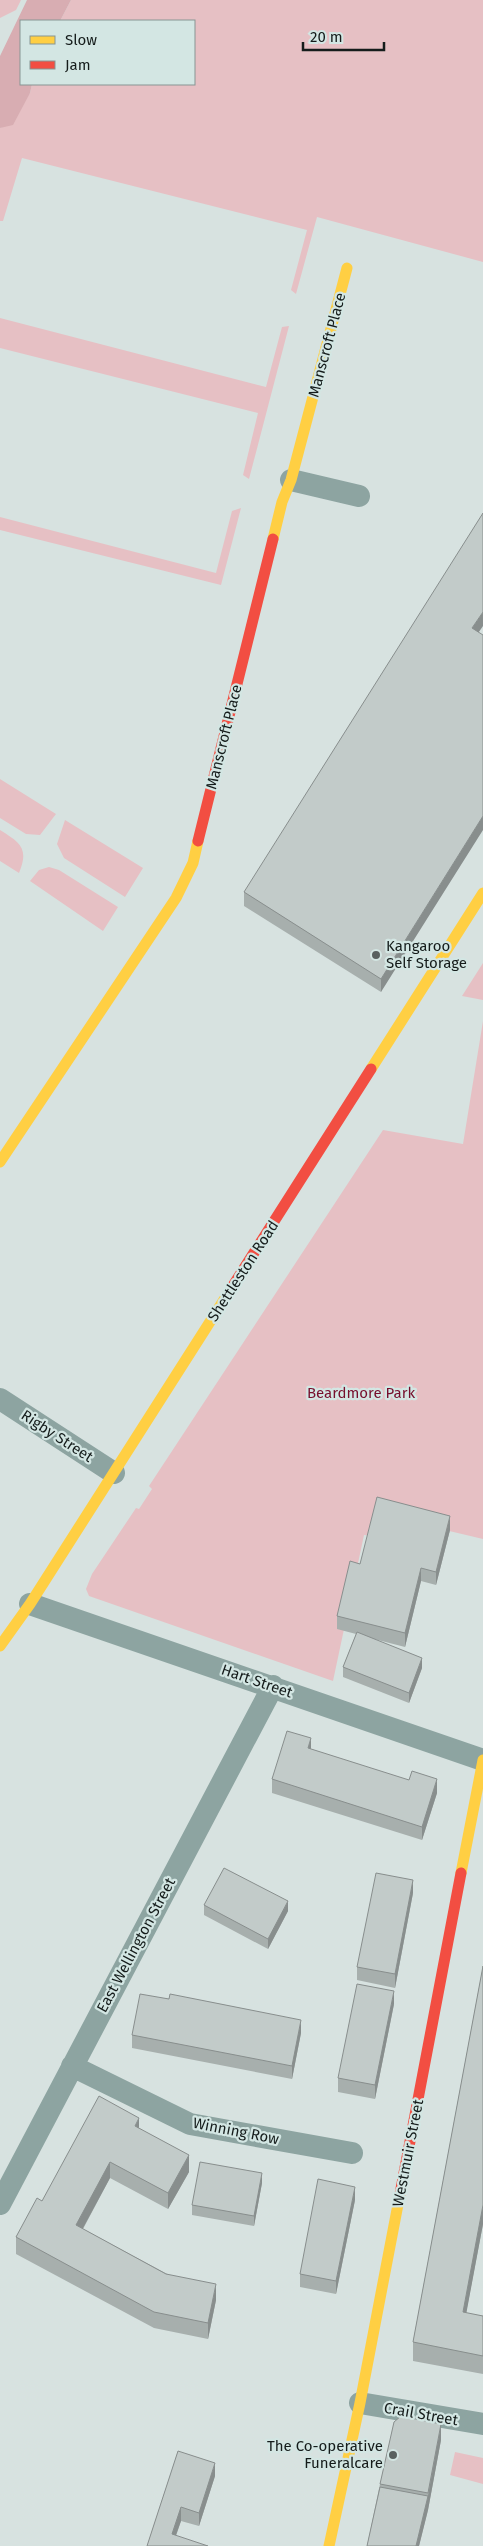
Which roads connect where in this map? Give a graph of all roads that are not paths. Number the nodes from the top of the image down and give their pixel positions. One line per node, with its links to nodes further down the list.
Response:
1 (347, 268): 2 (street, Manscroft Place)
2 (291, 480): 3 (street); 5 (street, Manscroft Place)
3 (359, 496)
4 (483, 893): 7 (street, Shettleston Road)
5 (0, 1162)
6 (0, 1399): 7 (street, Rigby Street)
7 (114, 1473): 8 (street, Shettleston Road)
8 (30, 1604): 9 (street, Shettleston Road); 10 (street, Hart Street)
9 (0, 1646)
10 (272, 1686): 11 (street, Hart Street); 13 (street, East Wellington Street)
11 (483, 1760): 12 (street, Westmuir Street)
12 (477, 1821): 16 (street, Westmuir Street)
13 (72, 2066): 14 (street, Winning Row); 15 (street, East Wellington Street)
14 (352, 2152)
15 (0, 2204)
16 (360, 2403): 17 (street, Crail Street); 18 (street, Westmuir Street)
17 (483, 2424)
18 (328, 2546)

